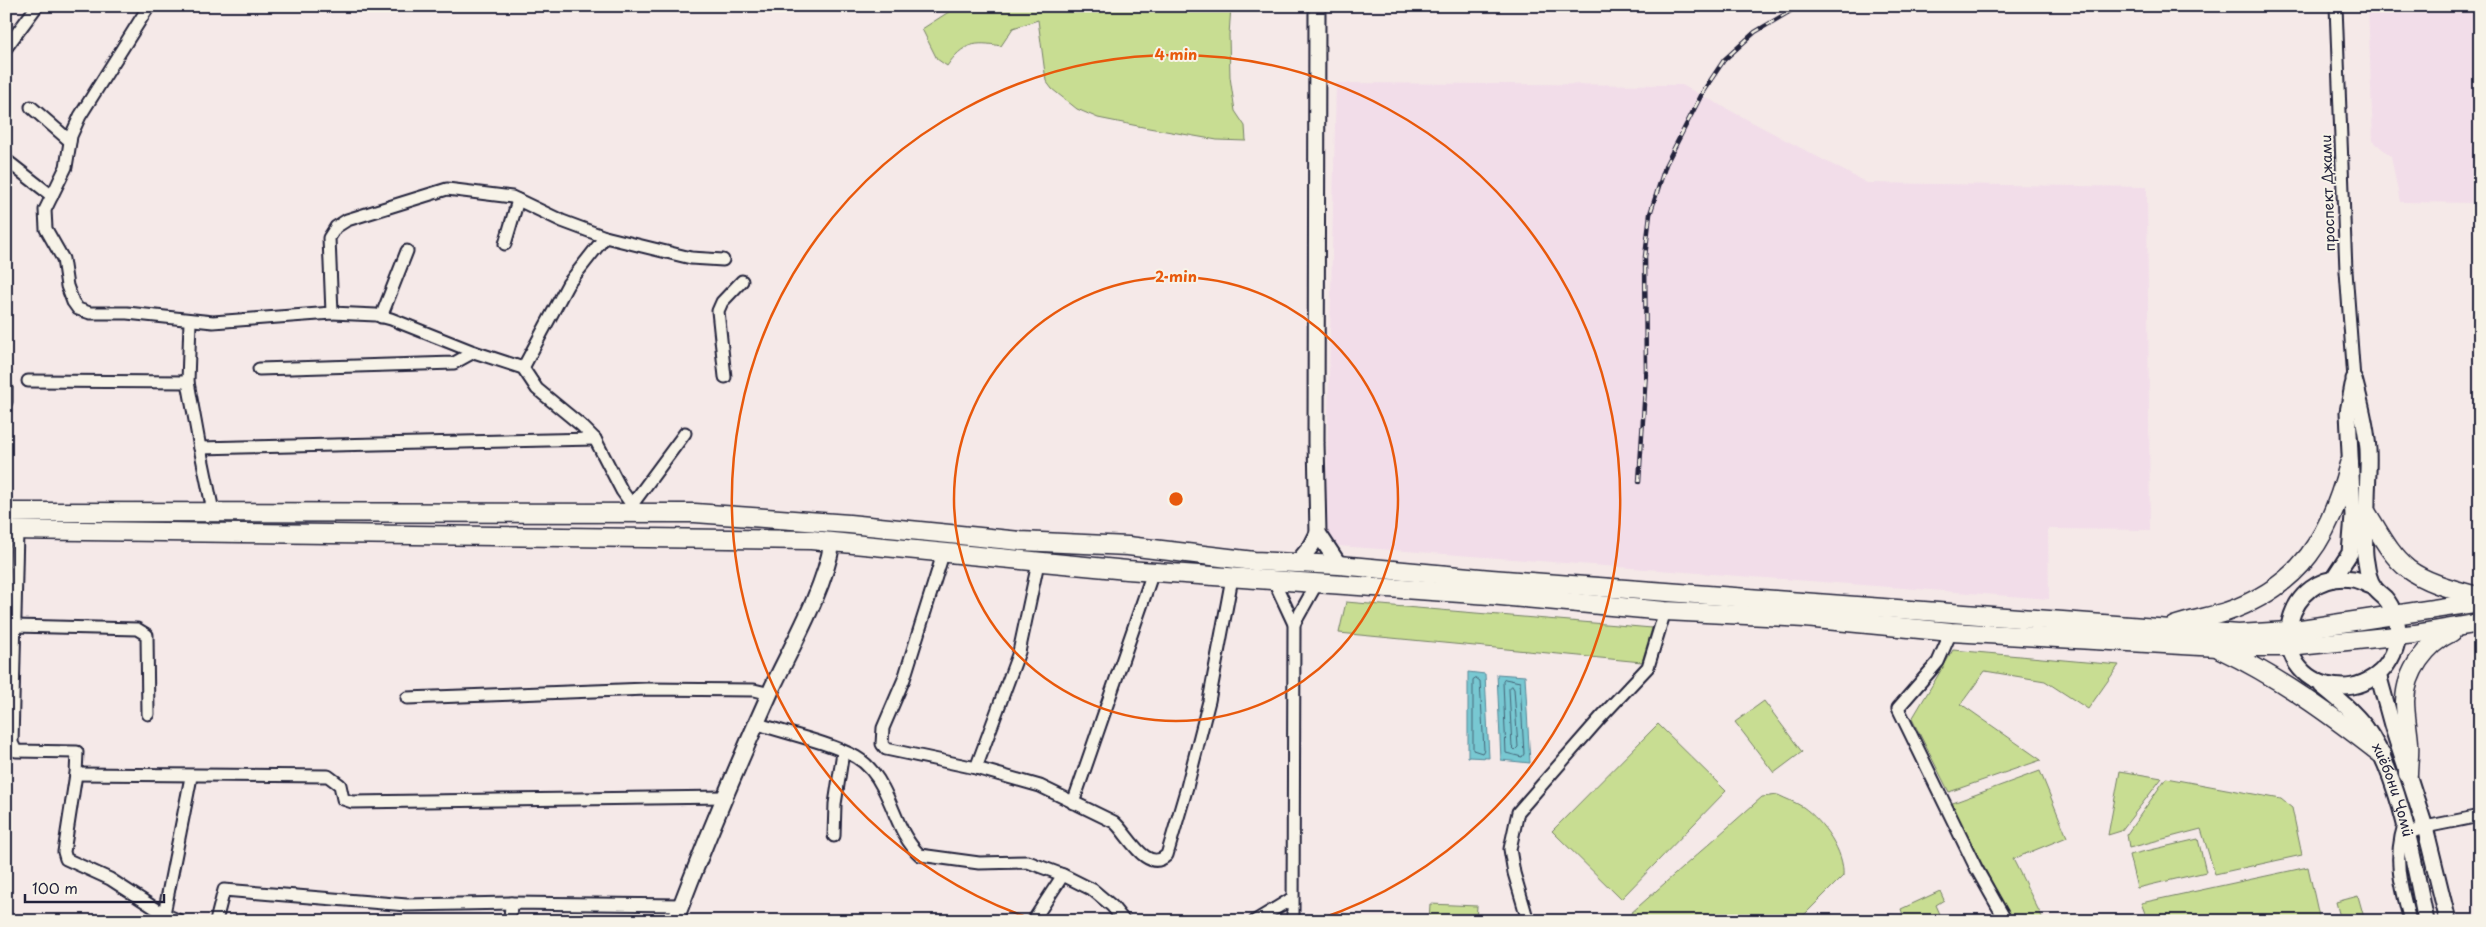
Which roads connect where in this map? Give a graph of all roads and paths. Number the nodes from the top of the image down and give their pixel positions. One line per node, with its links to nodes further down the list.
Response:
1 (37, 6): 5 (street)
2 (149, 6): 7 (street)
3 (1317, 6): 38 (street)
4 (2336, 6): 23 (street, проспект Джами)
5 (6, 48)
6 (31, 107): 7 (street)
7 (70, 141): 9 (street)
8 (6, 160): 9 (street)
9 (52, 196): 18 (street)
10 (518, 200): 11 (street); 12 (street); 16 (street)
11 (605, 237): 14 (street); 20 (street)
12 (505, 244)
13 (408, 251): 17 (street)
14 (723, 260)
15 (742, 282): 22 (street)
16 (332, 313): 17 (street); 18 (street)
17 (381, 317): 19 (street)
18 (190, 321): 25 (street)
19 (474, 352): 20 (street); 21 (street)
20 (523, 368): 29 (street)
21 (259, 369)
22 (725, 377)
23 (2354, 379): 31 (street); 35 (street)
24 (28, 381): 25 (street)
25 (188, 382): 30 (street)
26 (6, 387): 27 (street)
27 (6, 402)
28 (685, 433): 32 (street)
29 (595, 439): 30 (street); 32 (street)
30 (200, 448): 33 (street)
31 (2349, 464): 49 (street); 62 (main road)
32 (629, 508): 33 (main road); 36 (main road)
33 (213, 511): 34 (main road)
34 (6, 512)
35 (2367, 513): 53 (street); 54 (main road)
36 (736, 516): 39 (main road); 41 (main road)
37 (12, 530): 39 (main road); 60 (street)
38 (1318, 533): 43 (street); 45 (street)
39 (735, 538): 40 (main road)
40 (832, 543): 42 (main road); 68 (street)
41 (1128, 546): 43 (main road); 46 (main road)
42 (943, 554): 44 (main road); 75 (street)
43 (1298, 562): 45 (main road)
44 (1038, 563): 46 (main road); 75 (street)
45 (1339, 564): 52 (main road)
46 (1127, 570): 47 (main road)
47 (1153, 572): 48 (main road); 80 (street)
48 (1232, 578): 50 (main road); 80 (street)
49 (2333, 579): 53 (street); 64 (street)
50 (1274, 581): 51 (main road); 58 (street)
51 (1317, 583): 52 (main road); 58 (street)
52 (1491, 587): 56 (main road); 62 (main road)
53 (2374, 588): 57 (street)
54 (2480, 597)
55 (2480, 602): 57 (main road)
56 (1664, 611): 61 (main road); 98 (street)
57 (2395, 616): 63 (street); 64 (main road)
58 (1294, 624): 86 (street)
59 (2472, 625): 63 (main road); 77 (main road)
60 (16, 626): 70 (street); 71 (street)
61 (1951, 632): 62 (main road); 99 (street)
62 (2158, 633): 64 (main road); 65 (main road)
63 (2398, 635): 64 (main road); 66 (street)
64 (2288, 639): 65 (main road); 67 (street, хиёбони Ҷомӣ)
65 (2218, 647): 74 (main road)
66 (2378, 674): 67 (street); 77 (street, хиёбони Ҷомӣ)
67 (2317, 682): 74 (street, хиёбони Ҷомӣ)
68 (770, 694): 69 (street); 72 (street)
69 (407, 698)
70 (148, 714)
71 (10, 717): 76 (street)
72 (758, 724): 73 (street); 79 (street)
73 (843, 752): 84 (street); 85 (street)
74 (2381, 754): 83 (street, хиёбони Ҷомӣ)
75 (976, 768): 80 (street)
76 (76, 774): 78 (street); 89 (street)
77 (2408, 774): 82 (street, хиёбони Ҷомӣ)
78 (191, 777): 79 (street); 89 (street)
79 (724, 797): 88 (street)
80 (1073, 803)
81 (2480, 816): 82 (street)
82 (2425, 827): 83 (street); 102 (street, хиёбони Ҷомӣ)
83 (2406, 830): 100 (street); 101 (street, хиёбони Ҷомӣ)
84 (834, 836)
85 (1063, 875): 94 (street); 95 (street)
86 (1291, 899): 96 (street); 97 (street)
87 (511, 903): 88 (street); 91 (street); 92 (street)
88 (681, 905): 93 (street)
89 (164, 914): 90 (street)
90 (180, 921)
91 (216, 921)
92 (510, 921)
93 (675, 921)
94 (1034, 921)
95 (1124, 921)
96 (1255, 921)
97 (1293, 921)
98 (1528, 921)
99 (2006, 921)
100 (2410, 921)
101 (2426, 921)
102 (2448, 921)

